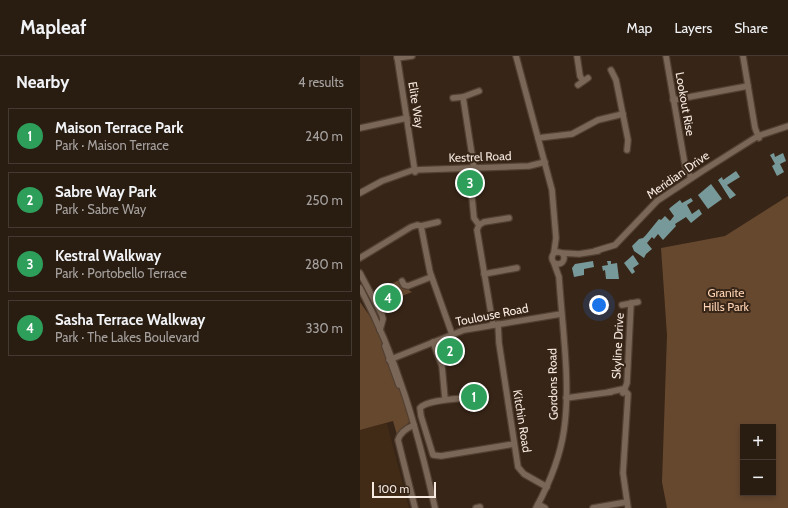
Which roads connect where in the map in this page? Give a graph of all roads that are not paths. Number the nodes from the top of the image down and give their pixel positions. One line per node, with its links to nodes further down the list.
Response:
1 (412, 56): 6 (street)
2 (516, 56): 19 (street)
3 (577, 56): 8 (street)
4 (666, 56): 13 (street, Lookout Rise)
5 (743, 56): 9 (street)
6 (397, 57): 15 (street, Elite Way)
7 (611, 70): 14 (street)
8 (578, 85)
9 (748, 86): 13 (street); 18 (street)
10 (479, 91): 11 (street)
11 (463, 97): 12 (street); 22 (street)
12 (453, 98)
13 (673, 100): 24 (street, Lookout Rise)
14 (623, 114): 19 (street); 20 (street)
15 (407, 118): 17 (street); 23 (street, Elite Way)
16 (788, 126): 18 (street, Meridian Drive)
17 (360, 128)
18 (759, 137): 24 (street, Meridian Drive)
19 (538, 140): 21 (street)
20 (627, 150)
21 (545, 164): 22 (street, Kestrel Road); 31 (street)
22 (474, 168): 23 (street, Kestrel Road)
23 (414, 170): 25 (street, Kestrel Road)
24 (691, 178): 32 (street, Meridian Drive)
25 (360, 193)
26 (472, 197): 29 (street, Kitchin Road)
27 (509, 218): 29 (street)
28 (438, 222): 30 (street)
29 (479, 225): 38 (street, Kitchin Road)
30 (421, 226): 33 (street); 39 (street)
31 (559, 252): 32 (street, Meridian Drive); 34 (street); 35 (street, Gordons Road)
32 (579, 254): 34 (street, Meridian Drive)
33 (360, 258)
34 (562, 261): 35 (street, Meridian Drive); 40 (street, Gordons Road)
35 (554, 263): 40 (street, Gordons Road)
36 (517, 268): 38 (street)
37 (360, 273): 48 (street)
38 (484, 274): 47 (street, Kitchin Road)
39 (431, 277): 41 (street); 49 (street)
40 (558, 277): 46 (street, Gordons Road)
41 (402, 281)
42 (360, 288): 48 (street)
43 (638, 302): 44 (street, Skyline Drive)
44 (631, 303): 45 (street, Skyline Drive); 52 (street, Skyline Drive)
45 (622, 305)
46 (561, 314): 47 (street, Toulouse Road); 53 (street, Gordons Road)
47 (494, 325): 49 (street, Toulouse Road); 57 (street, Kitchin Road)
48 (380, 328): 51 (street)
49 (452, 334): 50 (street, Toulouse Road)
50 (433, 342): 51 (street, Toulouse Road); 55 (street)
51 (392, 359): 56 (street)
52 (624, 392): 53 (street); 59 (street, Skyline Drive)
53 (566, 396): 58 (street, Gordons Road)
54 (465, 398): 55 (street)
55 (445, 399): 57 (street)
56 (414, 425): 61 (street); 62 (street)
57 (514, 444): 58 (street, Kitchin Road)
58 (547, 487): 60 (street, Gordons Road)
59 (628, 505): 64 (street)
60 (538, 507): 63 (street)
61 (415, 508)
62 (435, 508)
63 (545, 508)
64 (593, 508)

